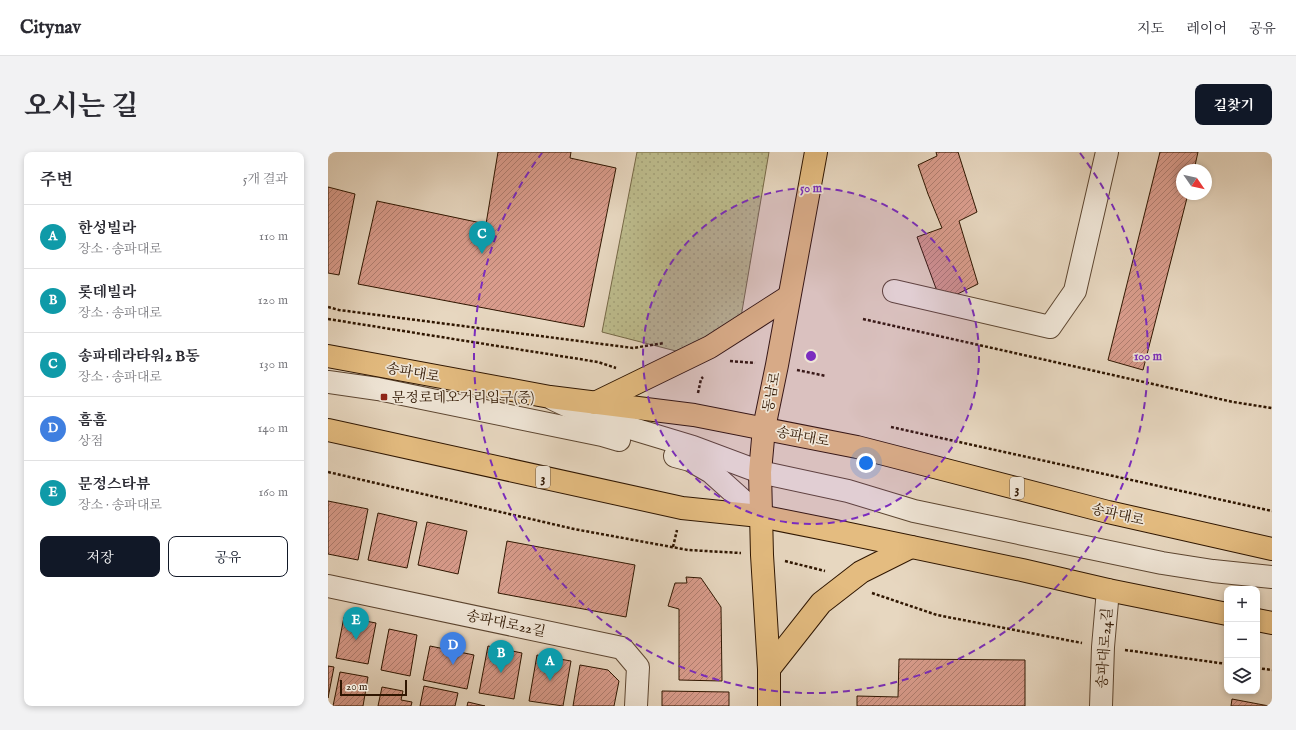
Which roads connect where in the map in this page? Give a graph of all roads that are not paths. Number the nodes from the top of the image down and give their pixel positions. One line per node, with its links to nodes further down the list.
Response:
1 (816, 152): 4 (main road, 동남로)
2 (1107, 152): 3 (street)
3 (894, 291)
4 (788, 297): 8 (main road); 9 (main road, 동남로)
5 (328, 356): 7 (main road, 송파대로 / 3)
6 (328, 382): 12 (street)
7 (550, 397): 8 (main road, 송파대로 / 3); 11 (street)
8 (595, 403): 9 (main road, 송파대로 / 3)
9 (764, 428): 11 (main road, 동남로); 14 (main road, 송파대로 / 3)
10 (328, 430): 12 (main road, 3)
11 (760, 472): 12 (main road, 동남로); 15 (street)
12 (760, 516): 13 (main road, 3); 21 (main road, 동남로)
13 (911, 546): 17 (main road, 3); 21 (main road)
14 (1272, 549)
15 (1272, 577)
16 (328, 586): 22 (street, 송파대로22길)
17 (1108, 590): 18 (main road, 3); 24 (street, 송파대로24길)
18 (1224, 613)
19 (1260, 621): 20 (main road)
20 (1272, 623)
21 (769, 669): 23 (main road, 동남로)
22 (636, 706)
23 (769, 706)
24 (1101, 706)

